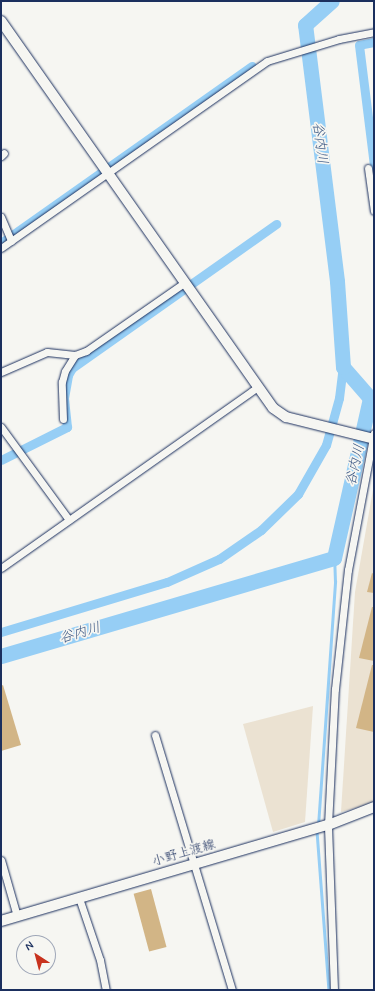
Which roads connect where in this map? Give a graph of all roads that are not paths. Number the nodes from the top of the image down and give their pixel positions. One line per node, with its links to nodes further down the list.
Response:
1 (1, 21): 4 (street)
2 (374, 32): 4 (street)
3 (368, 168): 5 (street)
4 (108, 173): 7 (street); 9 (street)
5 (374, 211)
6 (1, 217): 7 (street)
7 (10, 241): 8 (street)
8 (1, 248)
9 (184, 282): 10 (street); 13 (street)
10 (75, 355): 12 (street); 14 (street)
11 (1, 362): 12 (street)
12 (4, 370)
13 (258, 387): 16 (street); 17 (street)
14 (63, 420)
15 (1, 427): 17 (street)
16 (372, 437): 21 (street)
17 (69, 520): 18 (street)
18 (1, 568)
19 (155, 735): 23 (street)
20 (374, 807): 21 (street, 小野上渡線)
21 (328, 825): 23 (street, 小野上渡線); 29 (street)
22 (1, 860): 25 (street)
23 (195, 864): 24 (street, 小野上渡線); 28 (street)
24 (79, 898): 25 (street, 小野上渡線); 27 (street)
25 (17, 916): 26 (street, 小野上渡線)
26 (1, 921)
27 (106, 990)
28 (232, 990)
29 (334, 990)

